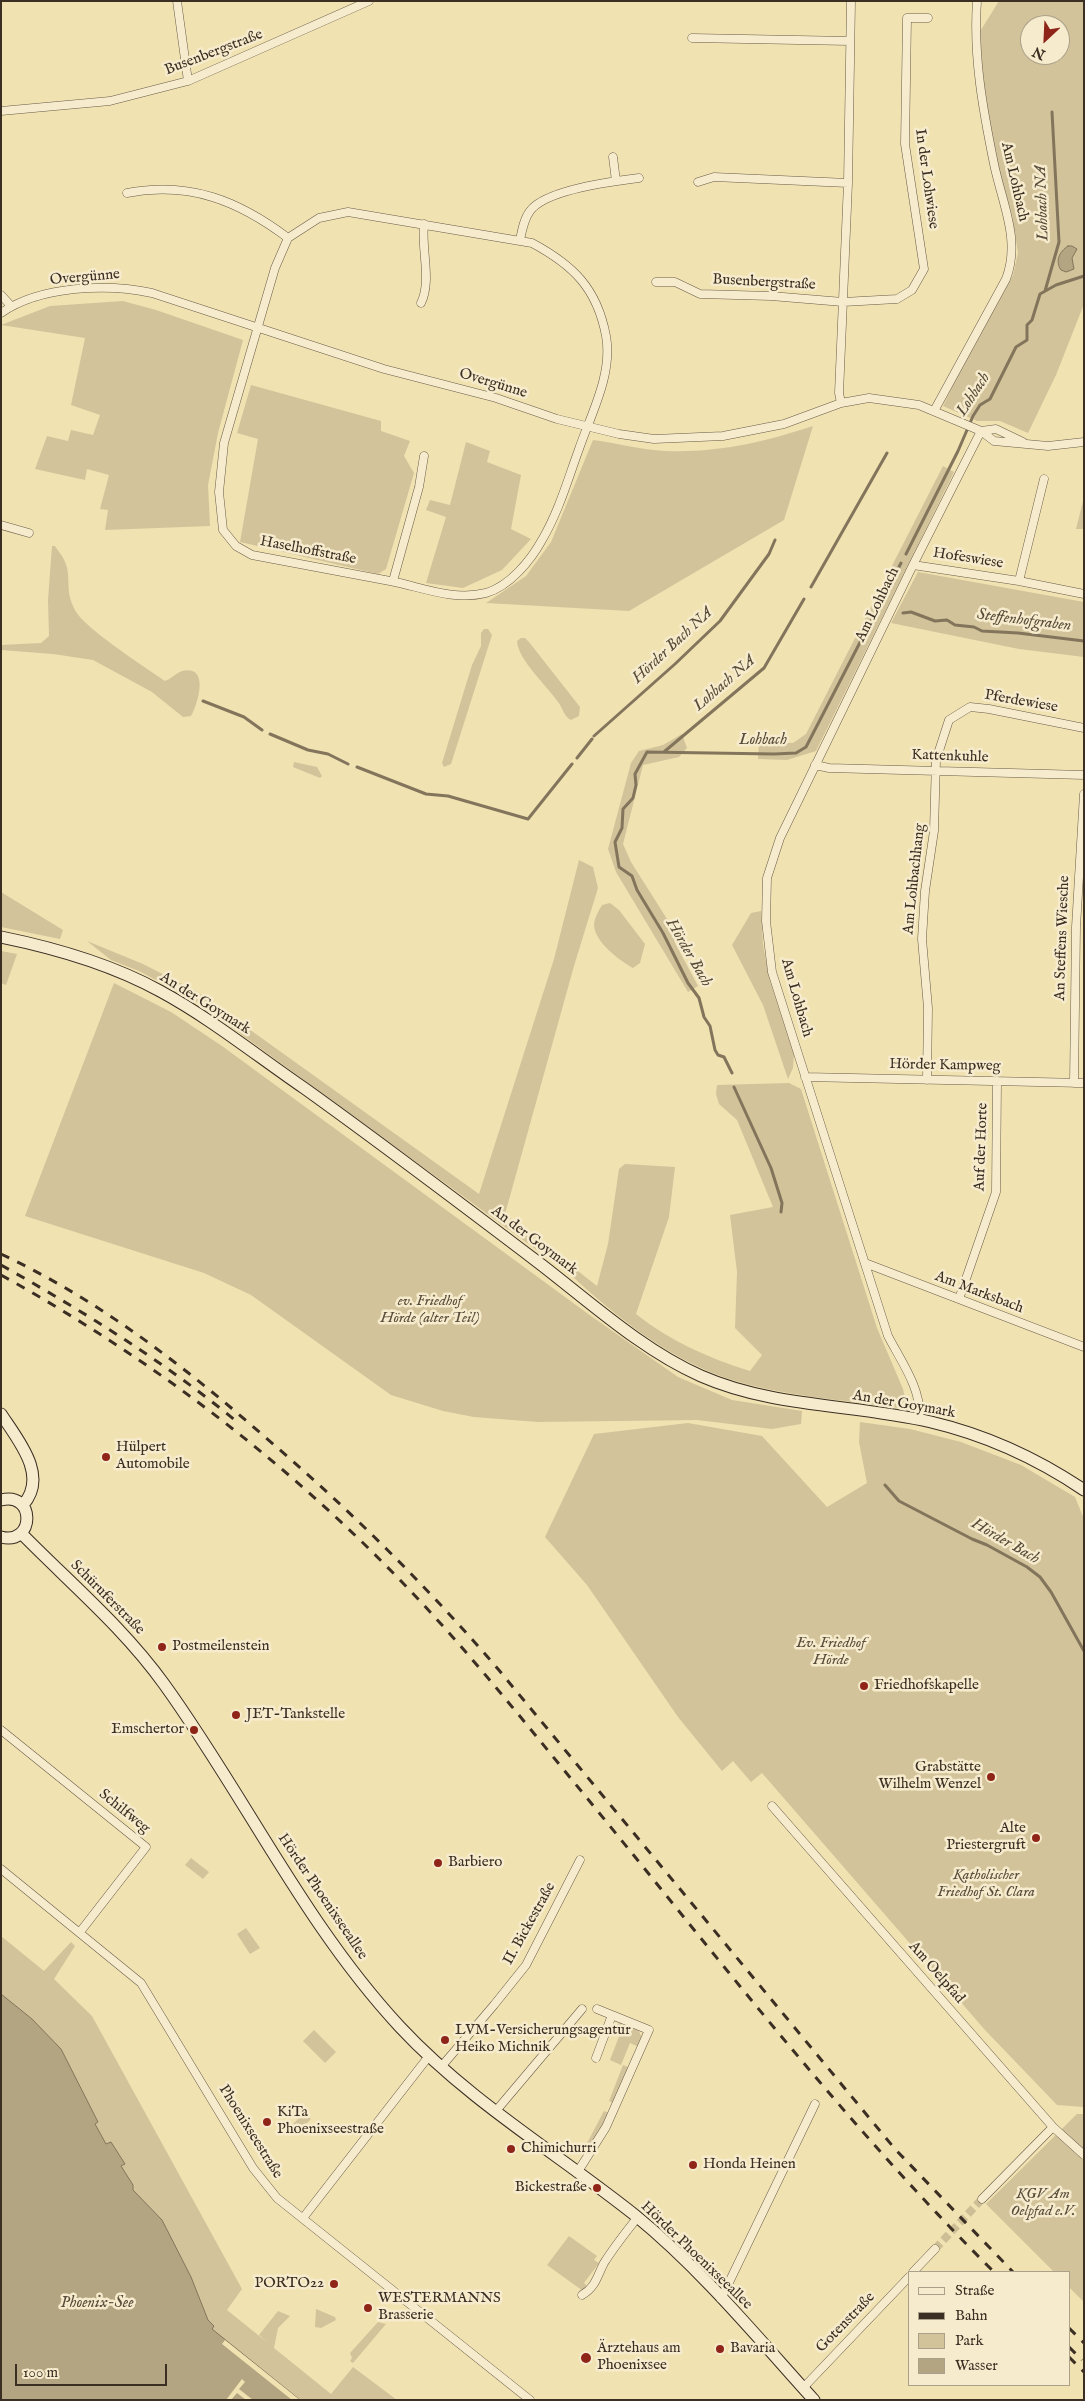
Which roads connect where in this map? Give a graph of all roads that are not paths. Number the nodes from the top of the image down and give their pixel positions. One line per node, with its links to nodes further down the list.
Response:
1 (177, 1): 8 (street)
2 (369, 1): 8 (street, Busenbergstraße)
3 (851, 1): 7 (street)
4 (977, 1): 27 (street, Am Lohbach)
5 (928, 18): 21 (street, In der Lohwiese)
6 (692, 38): 7 (street)
7 (850, 41): 14 (street)
8 (188, 81): 9 (street, Busenbergstraße)
9 (1, 111)
10 (613, 157): 12 (street)
11 (639, 178): 12 (street)
12 (616, 181): 18 (street)
13 (698, 182): 14 (street)
14 (848, 183): 21 (street)
15 (127, 193): 17 (street)
16 (424, 224): 17 (street, Haselhoffstraße); 18 (street, Haselhoffstraße); 22 (street)
17 (288, 238): 25 (street, Haselhoffstraße)
18 (520, 240): 28 (street, Haselhoffstraße)
19 (656, 282): 21 (street, Busenbergstraße)
20 (1, 295): 23 (street)
21 (843, 302): 26 (street)
22 (421, 303)
23 (11, 306): 24 (street, Overgünne); 25 (street, Overgünne)
24 (1, 313)
25 (259, 329): 28 (street, Overgünne); 37 (street, Haselhoffstraße)
26 (842, 403): 27 (street, Overgünne); 28 (street, Overgünne)
27 (934, 411): 29 (street, Overgünne)
28 (586, 426): 37 (street, Haselhoffstraße)
29 (982, 431): 30 (street, Overgünne); 30 (street, Overgünne); 36 (street, Am Lohbach)
30 (1025, 442): 31 (street, Overgünne)
31 (1084, 442)
32 (424, 456): 37 (street)
33 (1044, 479): 38 (street, Hofeswiese)
34 (1, 525): 35 (street)
35 (30, 533)
36 (913, 565): 38 (street, Hofeswiese); 41 (street, Am Lohbach)
37 (393, 581)
38 (1018, 581): 39 (street, Hofeswiese)
39 (1084, 594)
40 (1084, 728): 42 (street, Pferdewiese)
41 (816, 765): 42 (street, Kattenkuhle); 46 (street, Am Lohbach)
42 (937, 770): 43 (street, Kattenkuhle); 47 (street, Am Lohbachhang)
43 (1084, 774)
44 (1084, 794): 49 (street, An Steffens Wiesche)
45 (1, 937): 55 (main road, An der Goymark)
46 (806, 1076): 47 (street, Hörder Kampweg); 51 (street, Am Lohbach)
47 (927, 1080): 48 (street, Hörder Kampweg)
48 (997, 1081): 49 (street, Hörder Kampweg); 52 (street, Auf der Horte)
49 (1074, 1083): 50 (street, Hörder Kampweg)
50 (1084, 1083)
51 (865, 1263): 52 (street, Am Marksbach); 55 (street, Am Lohbach)
52 (959, 1299): 53 (street, Am Marksbach)
53 (1084, 1347)
54 (1, 1414): 58 (main road)
55 (919, 1420): 56 (main road, An der Goymark)
56 (1084, 1490)
57 (1, 1500): 58 (main road)
58 (23, 1505): 59 (main road)
59 (21, 1533): 60 (main road); 62 (main road, Schüruferstraße)
60 (1, 1537)
61 (1, 1730): 66 (street, Schilfweg)
62 (200, 1738): 70 (main road, Hörder Phoenixseeallee)
63 (772, 1806): 75 (street, Am Oelpfad)
64 (580, 1860): 72 (street, II. Bickestraße)
65 (1, 1869): 66 (street, Phoenixseestraße)
66 (80, 1932): 79 (street, Phoenixseestraße)
67 (582, 2009): 74 (street)
68 (597, 2009): 69 (street)
69 (612, 2015): 71 (street); 77 (street)
70 (429, 2056): 72 (main road, Hörder Phoenixseeallee); 79 (street)
71 (596, 2058)
72 (441, 2067): 74 (main road, Hörder Phoenixseeallee)
73 (815, 2104): 85 (street)
74 (495, 2112): 77 (main road, Hörder Phoenixseeallee)
75 (1053, 2127): 76 (street, Am Oelpfad); 78 (street)
76 (1084, 2155)
77 (577, 2173): 80 (main road, Hörder Phoenixseeallee)
78 (982, 2199)
79 (302, 2218): 87 (street, Phoenixseestraße)
80 (637, 2218): 84 (street); 85 (main road, Hörder Phoenixseeallee)
81 (935, 2249): 82 (street)
82 (914, 2271)
83 (908, 2278): 86 (street, Gotenstraße)
84 (582, 2295)
85 (721, 2299): 86 (main road, Hörder Phoenixseeallee)
86 (803, 2388): 88 (main road, Hörder Phoenixseeallee)
87 (530, 2400)
88 (814, 2400)

